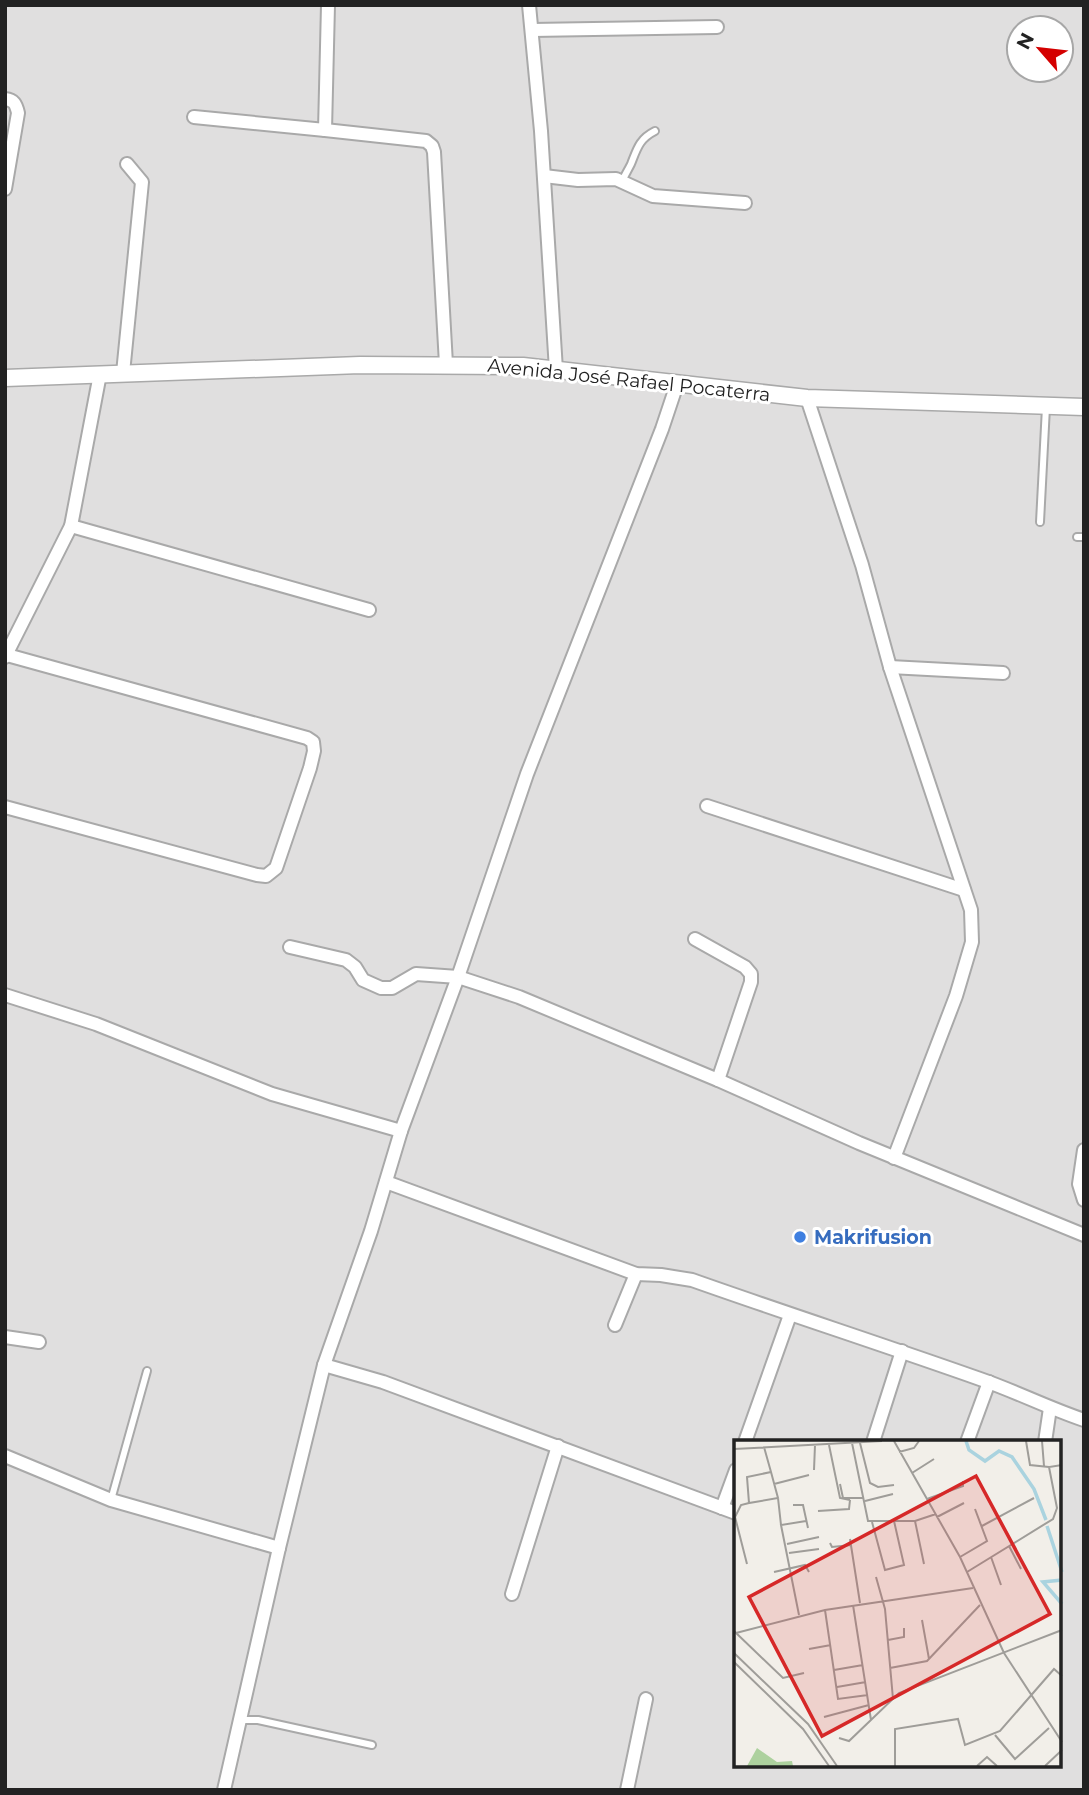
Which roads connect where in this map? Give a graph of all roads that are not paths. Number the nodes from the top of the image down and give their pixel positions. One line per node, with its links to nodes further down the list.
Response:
1 (328, 5): 7 (street)
2 (529, 5): 4 (street)
3 (717, 27): 4 (street)
4 (532, 30): 10 (street)
5 (5, 99): 12 (street)
6 (194, 117): 7 (street)
7 (325, 130): 14 (street)
8 (655, 131): 11 (lane)
9 (127, 164): 16 (street)
10 (544, 176): 11 (street); 15 (street)
11 (622, 181): 13 (street)
12 (5, 189)
13 (745, 204)
14 (446, 364): 15 (street, Avenida José Rafael Pocaterra); 16 (street, Avenida José Rafael Pocaterra)
15 (556, 370): 19 (street, Avenida José Rafael Pocaterra)
16 (123, 373): 17 (street, Avenida José Rafael Pocaterra)
17 (100, 374): 18 (street, Avenida José Rafael Pocaterra); 24 (street)
18 (5, 379)
19 (677, 384): 20 (street, Avenida José Rafael Pocaterra); 34 (street)
20 (807, 398): 21 (street, Avenida José Rafael Pocaterra); 27 (street)
21 (1046, 407): 22 (street, Avenida José Rafael Pocaterra); 23 (lane)
22 (1084, 407)
23 (1041, 522)
24 (71, 526): 25 (street); 26 (street)
25 (369, 610)
26 (6, 656): 30 (street)
27 (890, 667): 28 (street); 31 (street)
28 (1003, 673)
29 (707, 806): 31 (street)
30 (5, 807)
31 (964, 890): 39 (street)
32 (695, 939): 36 (street)
33 (290, 947): 34 (street)
34 (458, 977): 36 (street); 37 (street)
35 (6, 998): 37 (street)
36 (718, 1080): 39 (street)
37 (401, 1131): 40 (street)
38 (1084, 1150): 41 (street)
39 (894, 1158): 42 (street)
40 (386, 1182): 43 (street); 49 (street)
41 (1084, 1200)
42 (1084, 1235)
43 (636, 1274): 44 (street); 45 (street)
44 (790, 1315): 48 (street); 54 (street)
45 (615, 1325)
46 (5, 1337): 47 (street)
47 (38, 1342)
48 (902, 1351): 51 (street); 55 (street)
49 (324, 1365): 58 (street); 64 (street)
50 (147, 1371): 61 (lane)
51 (989, 1382): 52 (street); 56 (street)
52 (1050, 1408): 53 (street); 57 (street)
53 (1084, 1420)
54 (745, 1440)
55 (873, 1440)
56 (967, 1440)
57 (1045, 1440)
58 (558, 1446): 62 (street); 65 (street)
59 (5, 1456): 61 (street)
60 (734, 1475): 62 (street)
61 (111, 1500): 64 (street)
62 (722, 1508): 63 (street)
63 (734, 1512)
64 (279, 1548): 67 (street)
65 (512, 1594)
66 (646, 1699): 70 (street)
67 (239, 1720): 68 (lane); 69 (street)
68 (372, 1745)
69 (224, 1790)
70 (627, 1790)

